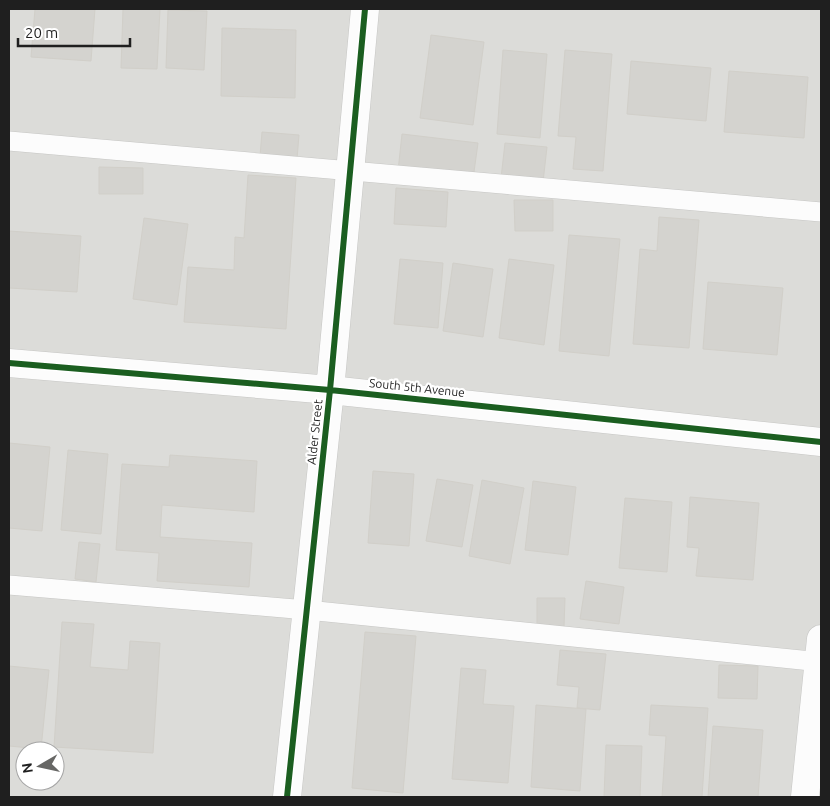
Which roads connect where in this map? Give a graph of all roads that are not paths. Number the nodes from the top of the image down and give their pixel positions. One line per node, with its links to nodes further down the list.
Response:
1 (365, 9): 3 (street, Alder Street)
2 (9, 141): 3 (lane)
3 (350, 170): 4 (lane); 6 (street, Alder Street)
4 (821, 212)
5 (9, 364): 6 (street, South 5th Avenue)
6 (330, 390): 7 (street, South 5th Avenue); 9 (street, Alder Street)
7 (821, 442)
8 (9, 585): 9 (lane)
9 (307, 610): 10 (lane); 11 (street, Alder Street)
10 (820, 654): 12 (street)
11 (287, 797)
12 (805, 797)

